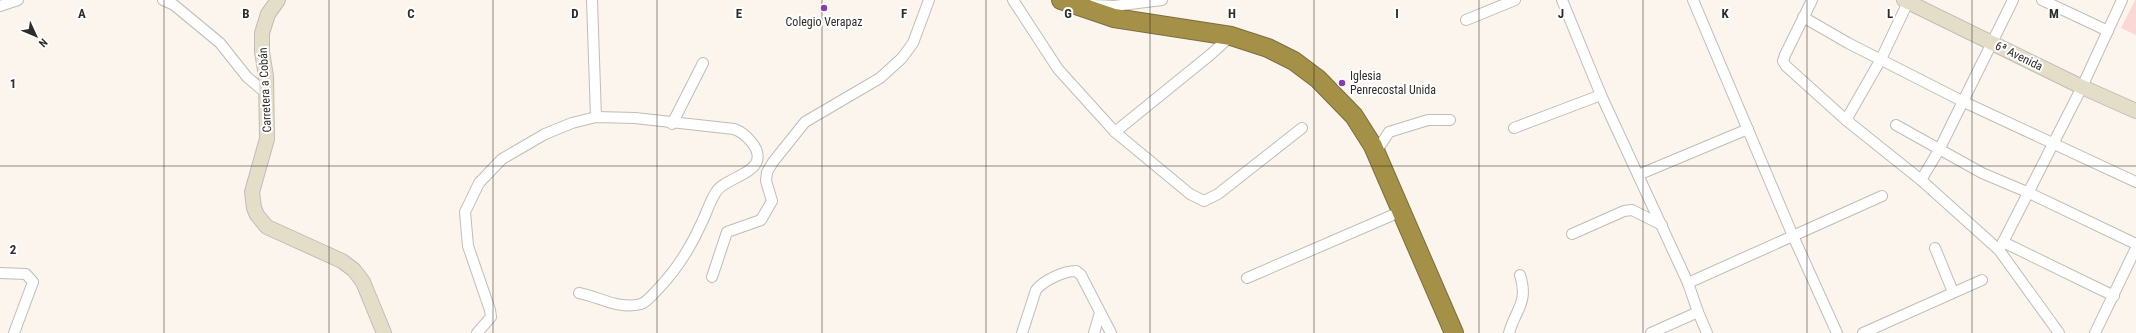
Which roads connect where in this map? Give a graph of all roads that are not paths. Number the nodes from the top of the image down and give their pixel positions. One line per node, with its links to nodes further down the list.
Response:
1 (18, 0): 17 (street)
2 (163, 0): 26 (street)
3 (278, 0): 26 (street, Carretera a Cobán)
4 (592, 0): 30 (street)
5 (928, 0): 57 (street)
6 (1013, 0): 38 (street)
7 (1162, 0): 16 (street)
8 (1515, 0): 19 (street)
9 (1562, 0): 27 (street)
10 (1693, 0): 37 (street)
11 (1812, 0): 18 (street)
12 (2013, 0): 22 (street)
13 (2042, 0): 20 (street)
14 (2122, 0): 20 (street)
15 (1907, 1): 22 (street, 6ª Avenida); 23 (street)
16 (1067, 2): 21 (highway)
17 (0, 6)
18 (1803, 17): 23 (street); 32 (street)
19 (1466, 20)
20 (2108, 31): 25 (street)
21 (1231, 36): 38 (street); 41 (highway)
22 (1992, 43): 25 (street, 6ª Avenida); 28 (street)
23 (1881, 59): 28 (street); 32 (street)
24 (703, 63): 33 (street)
25 (2082, 87): 29 (street, 6ª Avenida); 39 (street)
26 (267, 94): 67 (street, Carretera a Cobán)
27 (1601, 95): 36 (street); 42 (street)
28 (1964, 102): 39 (street); 40 (street)
29 (2136, 111)
30 (596, 117): 33 (street); 68 (street)
31 (1450, 120): 41 (street)
32 (1846, 120): 43 (street)
33 (672, 124): 62 (street)
34 (1896, 125): 40 (street)
35 (1302, 128): 38 (street)
36 (1514, 128)
37 (1748, 129): 42 (street); 50 (street)
38 (1115, 132)
39 (2053, 143): 44 (street); 45 (street)
40 (1939, 150): 43 (street); 45 (street)
41 (1376, 152): 47 (highway)
42 (1638, 176): 48 (street)
43 (1920, 180): 52 (street)
44 (2136, 182)
45 (2027, 192): 51 (street); 52 (street)
46 (1882, 196): 50 (street)
47 (1402, 211): 58 (street); 72 (highway)
48 (1662, 225): 49 (street); 60 (street)
49 (1572, 234)
50 (1793, 236): 60 (street); 76 (street)
51 (2136, 244)
52 (2001, 246): 63 (street); 78 (street)
53 (1936, 248): 61 (street)
54 (2136, 248): 63 (street)
55 (0, 273): 66 (street)
56 (1520, 275): 73 (street)
57 (712, 277)
58 (1247, 278)
59 (1982, 280): 61 (street)
60 (1688, 283): 64 (street)
61 (1953, 292): 77 (street)
62 (579, 293)
63 (2114, 296): 79 (street)
64 (1698, 312): 74 (street); 75 (street)
65 (1100, 314): 69 (street); 70 (street); 71 (street)
66 (14, 333)
67 (384, 333)
68 (477, 333)
69 (1022, 333)
70 (1094, 333)
71 (1111, 333)
72 (1454, 333)
73 (1509, 333)
74 (1651, 333)
75 (1707, 333)
76 (1837, 333)
77 (1863, 333)
78 (2059, 333)
79 (2095, 333)

